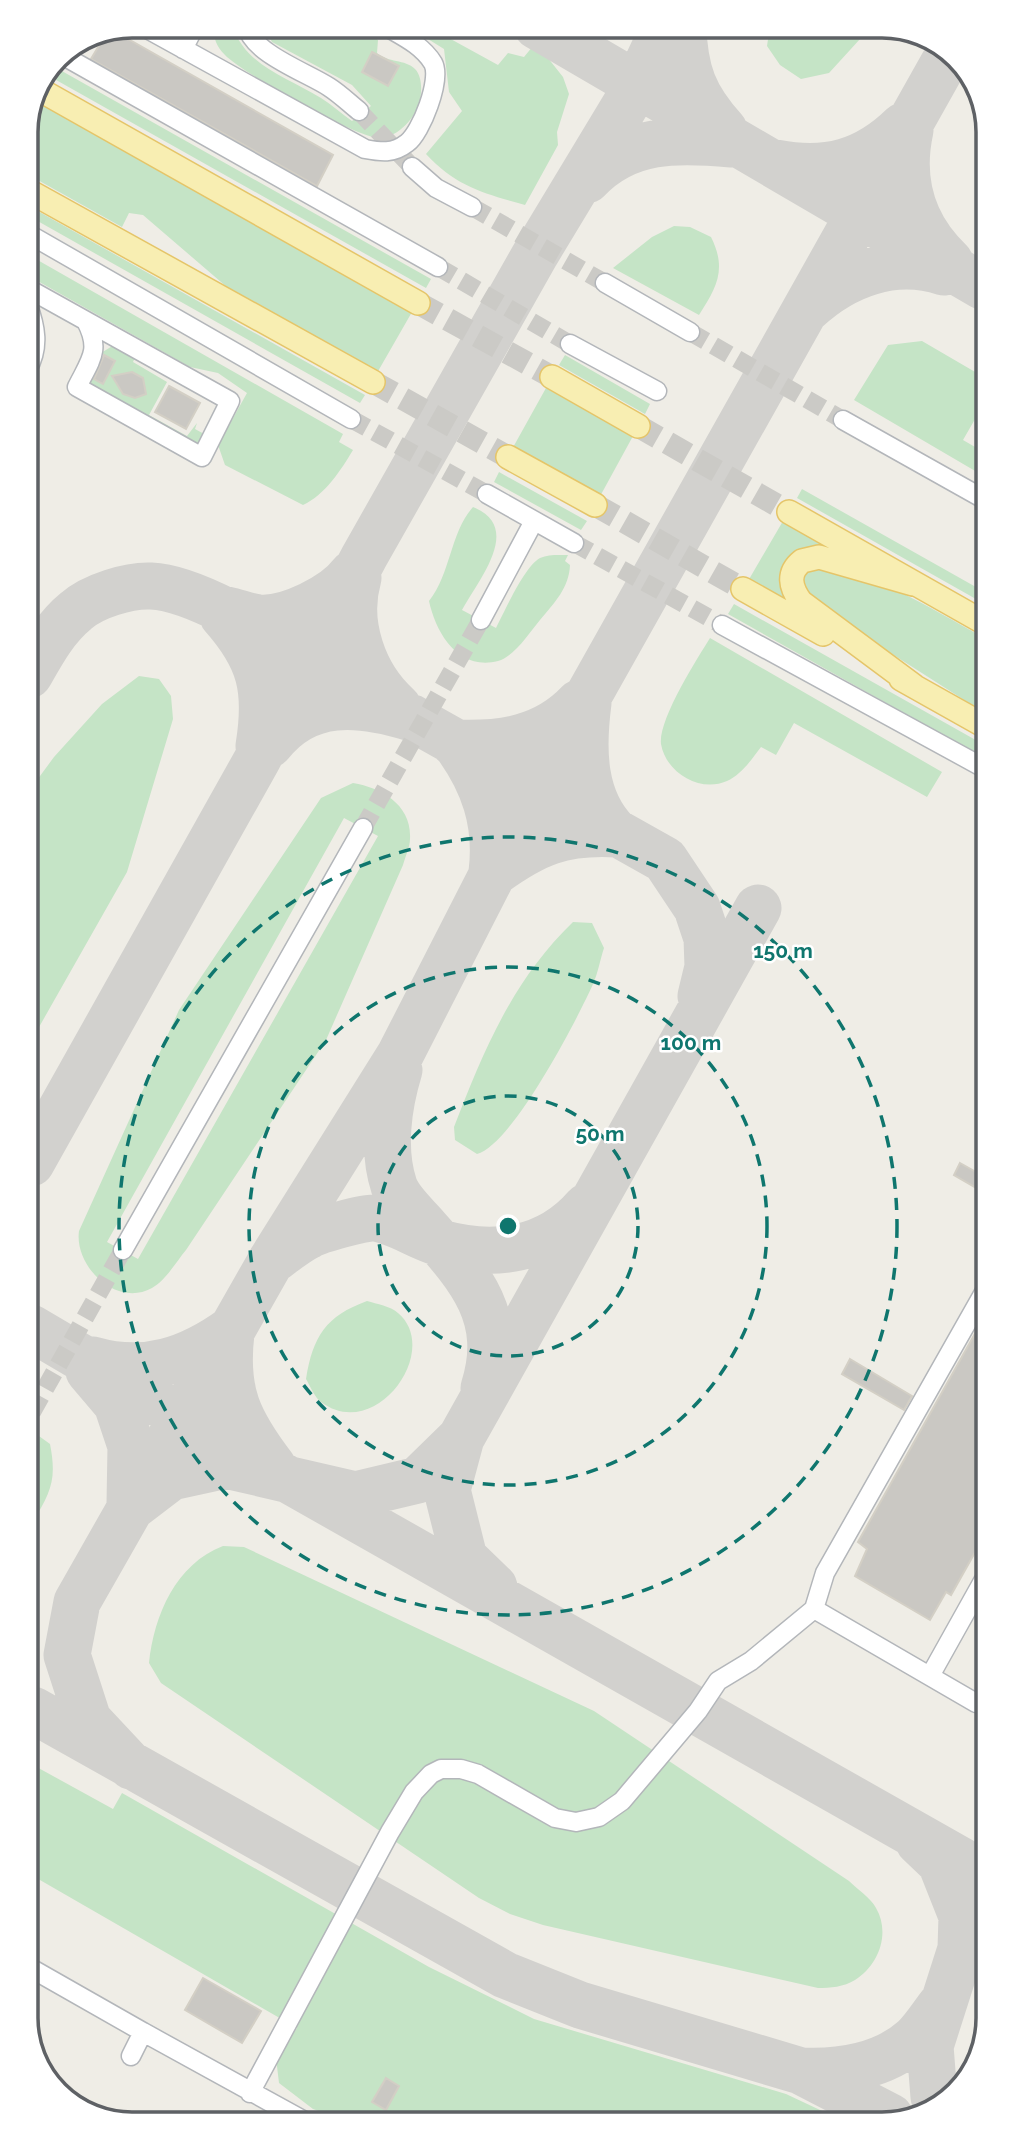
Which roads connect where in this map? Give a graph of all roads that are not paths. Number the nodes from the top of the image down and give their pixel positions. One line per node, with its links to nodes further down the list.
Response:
1 (163, 38): 5 (lane)
2 (189, 38): 5 (lane)
3 (254, 38): 8 (lane)
4 (406, 38): 5 (lane)
5 (183, 49)
6 (72, 61): 13 (lane)
7 (47, 94): 16 (main road)
8 (359, 111)
9 (412, 166): 11 (lane)
10 (39, 197): 21 (main road)
11 (472, 207)
12 (39, 240): 23 (lane)
13 (438, 267)
14 (605, 283): 18 (lane)
15 (39, 295): 17 (lane)
16 (418, 303)
17 (86, 321): 17 (lane)
18 (690, 332)
19 (570, 344): 22 (lane)
20 (552, 377): 25 (main road)
21 (373, 382)
22 (657, 391)
23 (351, 419)
24 (843, 420): 28 (lane)
25 (638, 426)
26 (508, 457): 29 (main road)
27 (487, 494): 31 (lane)
28 (976, 495)
29 (595, 505)
30 (789, 512): 33 (main road)
31 (534, 521): 32 (lane); 36 (lane)
32 (574, 543)
33 (913, 584): 35 (main road); 38 (main road)
34 (743, 589): 38 (main road)
35 (976, 618)
36 (481, 620)
37 (722, 625): 40 (lane)
38 (914, 686): 39 (main road)
39 (976, 721)
40 (976, 764)
41 (363, 828): 42 (lane)
42 (123, 1250)
43 (976, 1307): 45 (lane)
44 (976, 1594): 46 (lane)
45 (814, 1609): 46 (lane); 51 (lane)
46 (930, 1676): 47 (lane)
47 (976, 1703)
48 (38, 1972): 49 (lane)
49 (143, 2032): 50 (lane); 51 (lane)
50 (131, 2056)
51 (250, 2093): 52 (lane)
52 (287, 2112)

